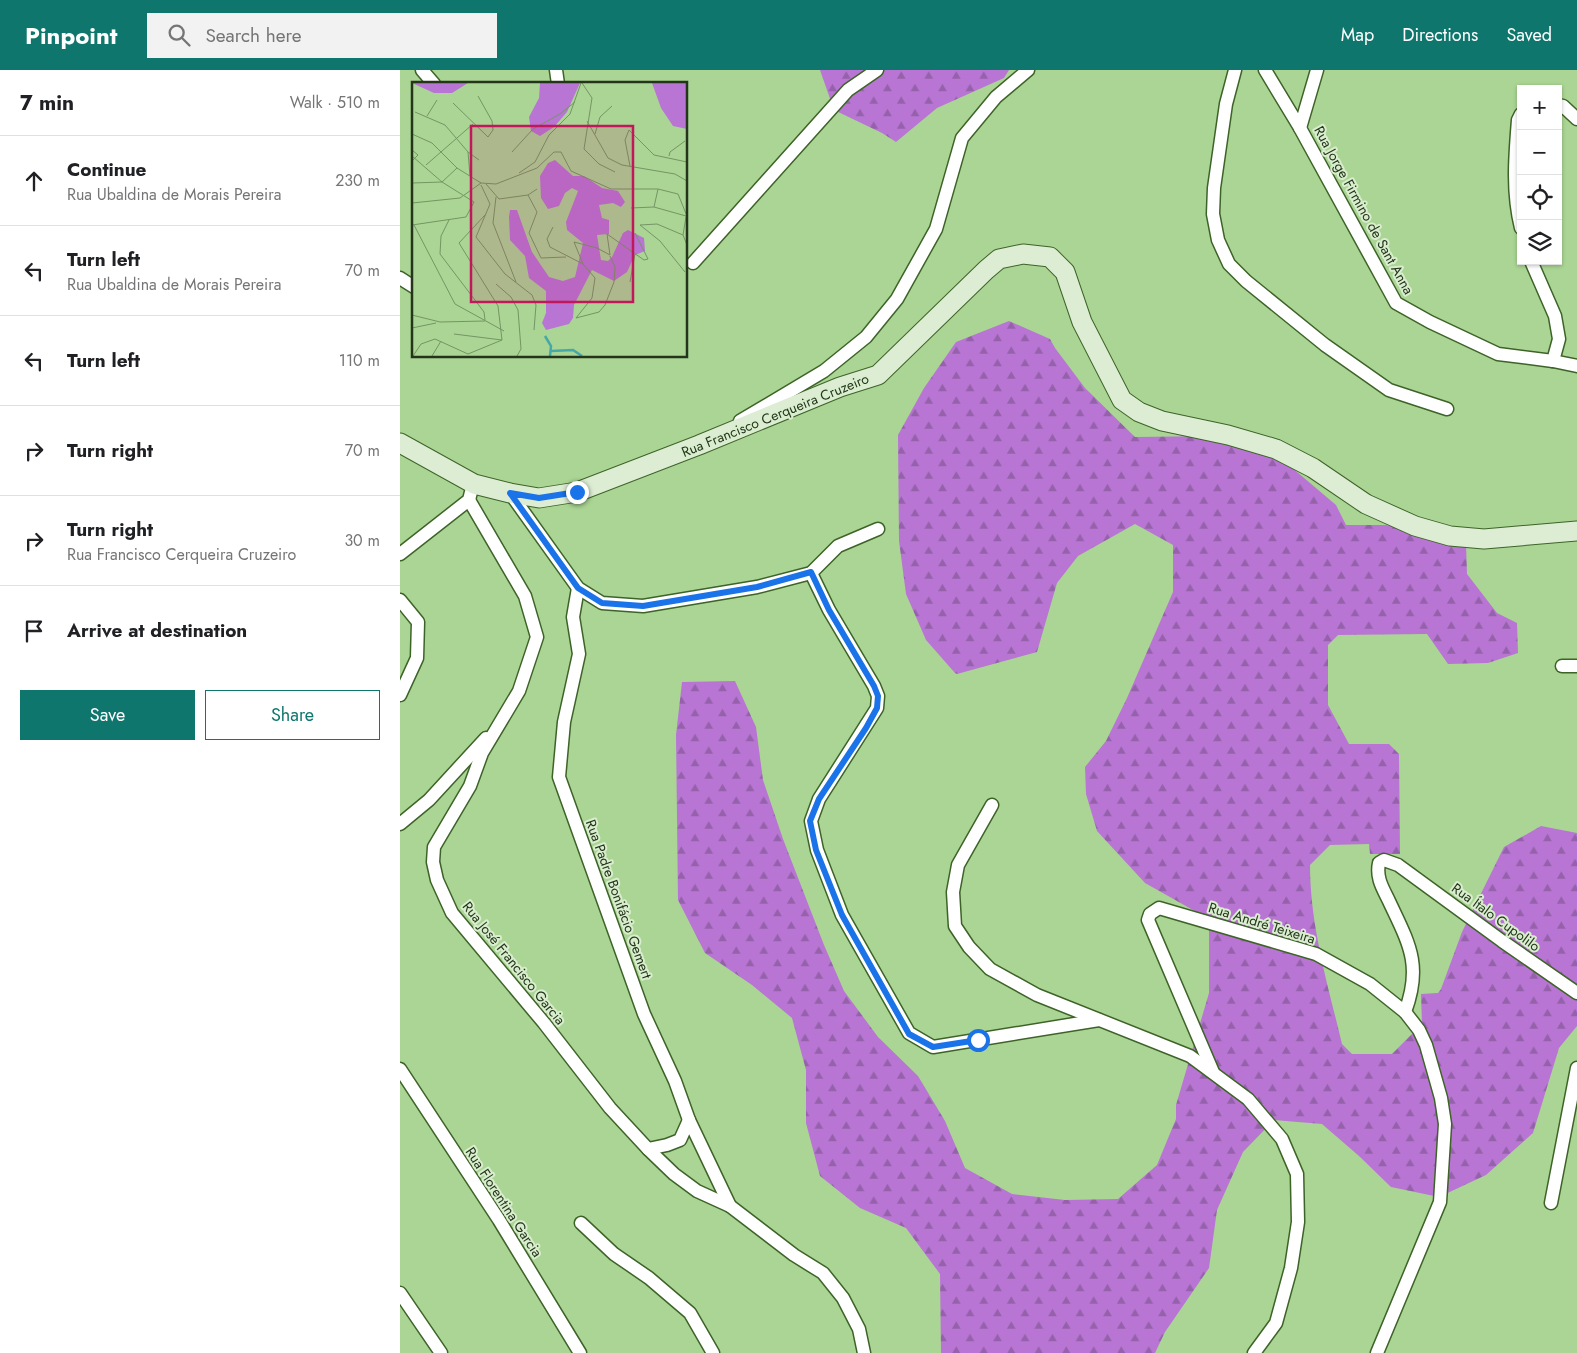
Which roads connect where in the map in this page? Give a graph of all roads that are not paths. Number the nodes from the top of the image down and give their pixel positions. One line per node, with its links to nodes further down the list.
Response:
1 (422, 70): 7 (street)
2 (877, 70): 13 (street)
3 (1028, 70): 21 (street)
4 (1235, 70): 19 (street)
5 (1265, 70): 10 (street, Rua Jorge Firmino de Sant Anna)
6 (1317, 70): 10 (street)
7 (432, 82)
8 (1562, 106): 9 (street)
9 (1577, 119)
10 (1300, 128): 17 (street, Rua Jorge Firmino de Sant Anna)
11 (1517, 130): 12 (street)
12 (1519, 220)
13 (693, 263)
14 (1533, 265): 17 (street)
15 (400, 278): 16 (street)
16 (412, 286)
17 (1553, 361): 18 (street, Rua Jorge Firmino de Sant Anna)
18 (1577, 366)
19 (1448, 409)
20 (400, 443): 22 (main road, Rua Francisco Cerqueira Cruzeiro)
21 (699, 445): 23 (main road, Rua Francisco Cerqueira Cruzeiro); 25 (main road, Rua Francisco Cerqueira Cruzeiro)
22 (471, 492): 23 (main road, Rua Francisco Cerqueira Cruzeiro); 26 (street); 33 (street, Rua José Francisco Garcia)
23 (510, 493): 28 (street)
24 (878, 529): 27 (street)
25 (1577, 531)
26 (400, 554)
27 (811, 572): 28 (street); 38 (street)
28 (578, 588): 42 (street, Rua Padre Bonifácio Gemert)
29 (400, 600): 32 (street)
30 (1562, 666): 31 (street)
31 (1577, 666)
32 (400, 695)
33 (503, 720): 35 (street); 43 (street, Rua José Francisco Garcia)
34 (992, 805): 38 (street)
35 (400, 824)
36 (1577, 993): 37 (street, Rua Ítalo Cupolilo)
37 (1405, 1012): 41 (street, Rua André Teixeira); 53 (street)
38 (1100, 1020): 41 (street)
39 (1577, 1068): 44 (street)
40 (400, 1069): 49 (street, Rua Florentina Garcia)
41 (1213, 1072): 52 (street)
42 (689, 1120): 43 (street); 45 (street, Rua Padre Bonifácio Gemert)
43 (648, 1149): 45 (street, Rua José Francisco Garcia)
44 (1551, 1203)
45 (730, 1206): 51 (street, Rua José Francisco Garcia)
46 (581, 1223): 50 (street)
47 (400, 1293): 48 (street)
48 (441, 1353)
49 (580, 1353)
50 (713, 1353)
51 (864, 1353)
52 (1254, 1353)
53 (1377, 1353)

